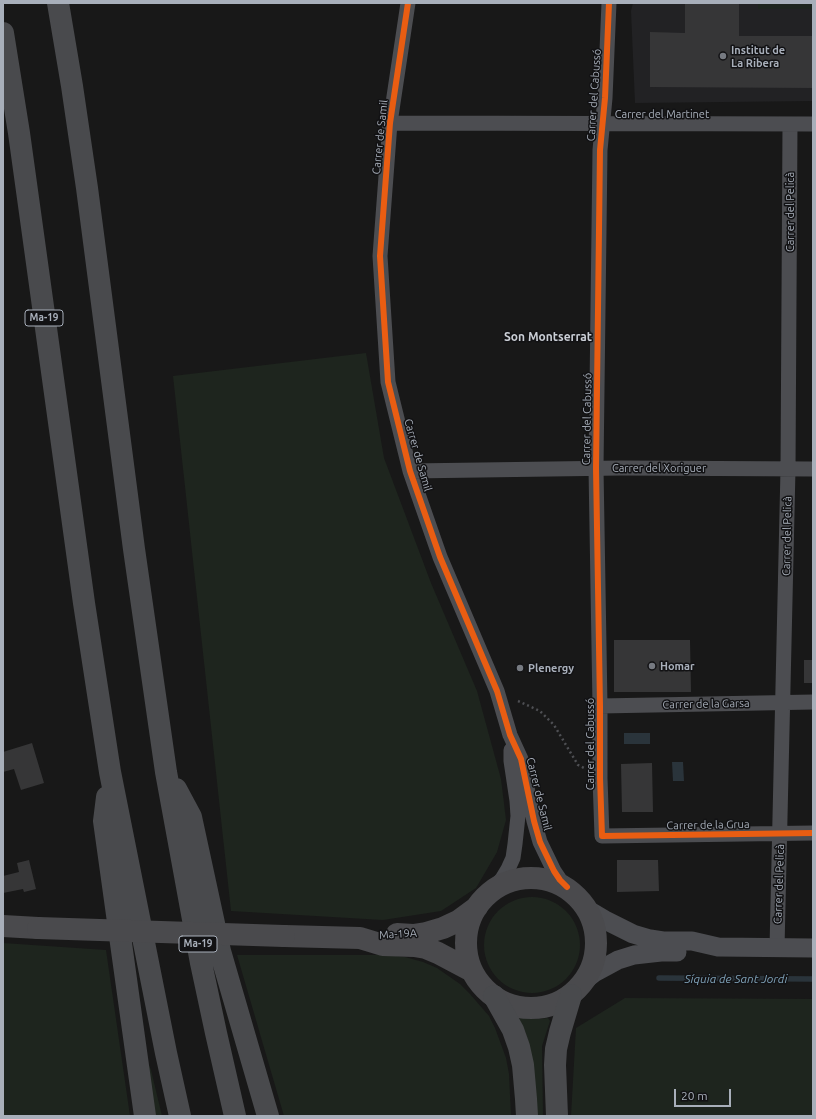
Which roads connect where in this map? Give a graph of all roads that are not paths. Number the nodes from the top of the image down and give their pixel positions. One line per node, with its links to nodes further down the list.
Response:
1 (58, 3): 18 (highway, Ma-19)
2 (408, 3): 5 (street, Carrer de Samil)
3 (610, 3): 6 (street, Carrer del Cabussó)
4 (3, 33): 17 (highway, Ma-19)
5 (390, 123): 6 (street, Carrer del Martinet); 12 (street, Carrer de Samil)
6 (602, 124): 7 (street, Carrer del Martinet); 9 (street, Carrer del Cabussó)
7 (790, 124): 8 (street, Carrer del Martinet); 10 (street, Carrer del Pelicà)
8 (813, 124)
9 (596, 468): 10 (street, Carrer del Xoriguer); 12 (street, Carrer del Xoriguer); 15 (street, Carrer del Cabussó)
10 (788, 469): 11 (street, Carrer del Xoriguer); 14 (street, Carrer del Pelicà)
11 (813, 469)
12 (410, 470): 16 (street, Carrer de Samil)
13 (813, 702): 14 (street, Carrer de la Garsa)
14 (783, 703): 15 (street, Carrer de la Garsa); 20 (street, Carrer del Pelicà)
15 (600, 706): 21 (street, Carrer del Cabussó)
16 (510, 735): 22 (street, Carrer de Samil); 23 (street, Carrer de Samil)
17 (110, 772): 34 (highway); 35 (highway, Ma-19)
18 (166, 772): 36 (highway, Ma-19); 37 (highway)
19 (813, 833): 20 (street, Carrer de la Grua)
20 (780, 834): 21 (street, Carrer de la Grua); 29 (street, Carrer del Pelicà)
21 (602, 836)
22 (567, 888): 23 (main road); 25 (main road)
23 (492, 890): 24 (main road)
24 (476, 907): 27 (main road, Ma-19A); 31 (main road)
25 (588, 910): 28 (street); 32 (main road)
26 (3, 926): 27 (main road, Ma-19A, bridge)
27 (360, 938): 31 (main road, Ma-19A)
28 (718, 947): 29 (street); 32 (street)
29 (777, 948): 30 (street)
30 (813, 948)
31 (472, 971): 33 (main road)
32 (578, 988): 33 (main road); 39 (highway)
33 (494, 996): 38 (highway)
34 (145, 1116)
35 (180, 1116)
36 (235, 1116)
37 (268, 1116)
38 (527, 1116)
39 (557, 1116)

